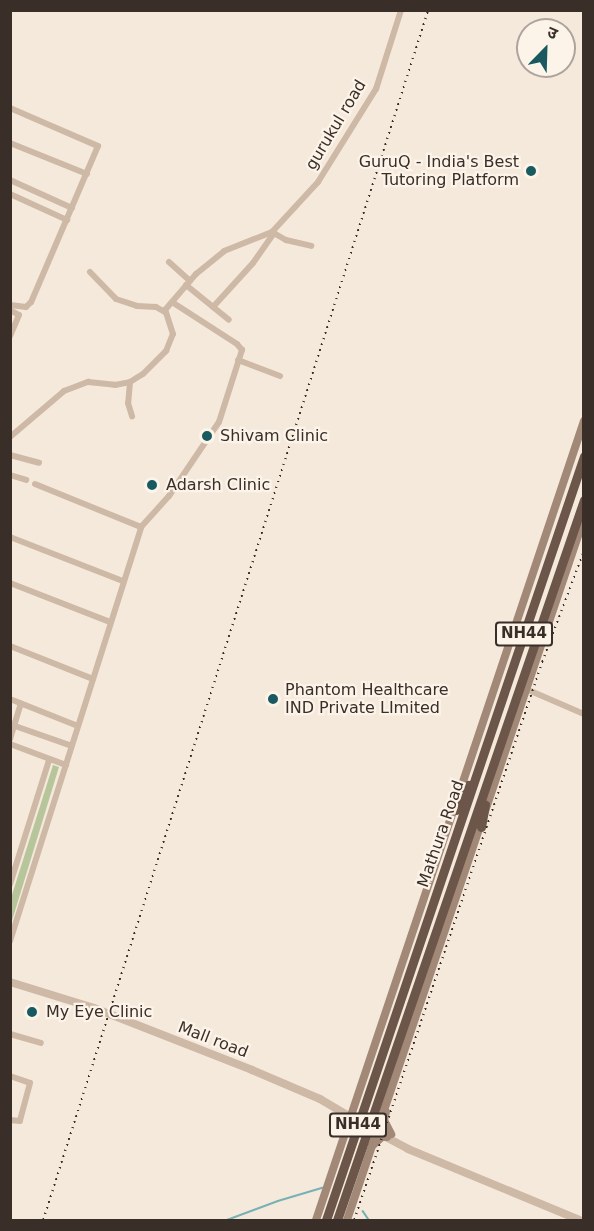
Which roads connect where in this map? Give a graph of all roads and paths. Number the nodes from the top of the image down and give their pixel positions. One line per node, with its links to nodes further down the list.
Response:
1 (401, 10): 9 (street, gurukul road)
2 (10, 108): 4 (street)
3 (10, 143): 4 (street)
4 (87, 174): 7 (street)
5 (10, 180): 7 (street)
6 (10, 194): 8 (street)
7 (72, 207): 8 (street)
8 (67, 220): 16 (street)
9 (273, 232): 10 (street); 13 (street, gurukul road); 15 (street)
10 (311, 246)
11 (169, 262): 13 (street)
12 (90, 272): 17 (street)
13 (188, 283): 14 (street, gurukul road); 15 (street)
14 (172, 302): 17 (street, gurukul road); 20 (street)
15 (213, 307): 18 (street)
16 (10, 308): 19 (street)
17 (165, 312): 22 (street)
18 (229, 320)
19 (10, 336)
20 (238, 360): 21 (street); 34 (street)
21 (280, 376)
22 (130, 382): 23 (street); 25 (street)
23 (132, 416)
24 (584, 421): 53 (main road)
25 (10, 437)
26 (10, 455): 28 (street)
27 (584, 456): 53 (highway, Mathura Road / NH44)
28 (39, 463)
29 (10, 475): 30 (street)
30 (26, 480)
31 (35, 484): 34 (street)
32 (584, 500): 52 (highway, Mathura Road / NH44)
33 (584, 518): 41 (main road)
34 (141, 527): 36 (street)
35 (10, 537): 36 (street)
36 (123, 581): 38 (street)
37 (10, 583): 38 (street)
38 (110, 622): 40 (street)
39 (10, 646): 40 (street)
40 (93, 679): 46 (street)
41 (526, 689): 44 (street); 54 (main road)
42 (10, 699): 43 (street)
43 (21, 704): 45 (street); 46 (street)
44 (584, 714)
45 (15, 726): 47 (street); 49 (street)
46 (78, 726): 49 (street)
47 (10, 739)
48 (10, 744): 50 (street)
49 (72, 746): 51 (street)
50 (50, 760): 51 (street); 55 (street)
51 (66, 765): 56 (street)
52 (488, 781): 54 (highway); 73 (highway, Mathura Road / NH44)
53 (460, 811): 58 (main road); 72 (highway, Mathura Road / NH44)
54 (481, 827): 60 (main road)
55 (10, 884)
56 (10, 941)
57 (10, 982): 65 (street, Mall road)
58 (394, 992): 62 (main road); 65 (main road)
59 (10, 1034): 61 (street)
60 (408, 1040): 64 (main road); 68 (main road)
61 (42, 1043)
62 (366, 1073): 64 (main road); 65 (main road)
63 (10, 1076): 66 (street)
64 (393, 1081): 67 (main road)
65 (350, 1115): 67 (street, Mall road); 69 (main road)
66 (10, 1120)
67 (376, 1128): 68 (street, Mall road); 70 (main road)
68 (389, 1136): 70 (main road); 75 (street, Mall road)
69 (342, 1142): 70 (main road); 71 (main road)
70 (368, 1155): 74 (main road)
71 (316, 1221)
72 (326, 1221)
73 (337, 1221)
74 (347, 1221)
75 (579, 1221)

